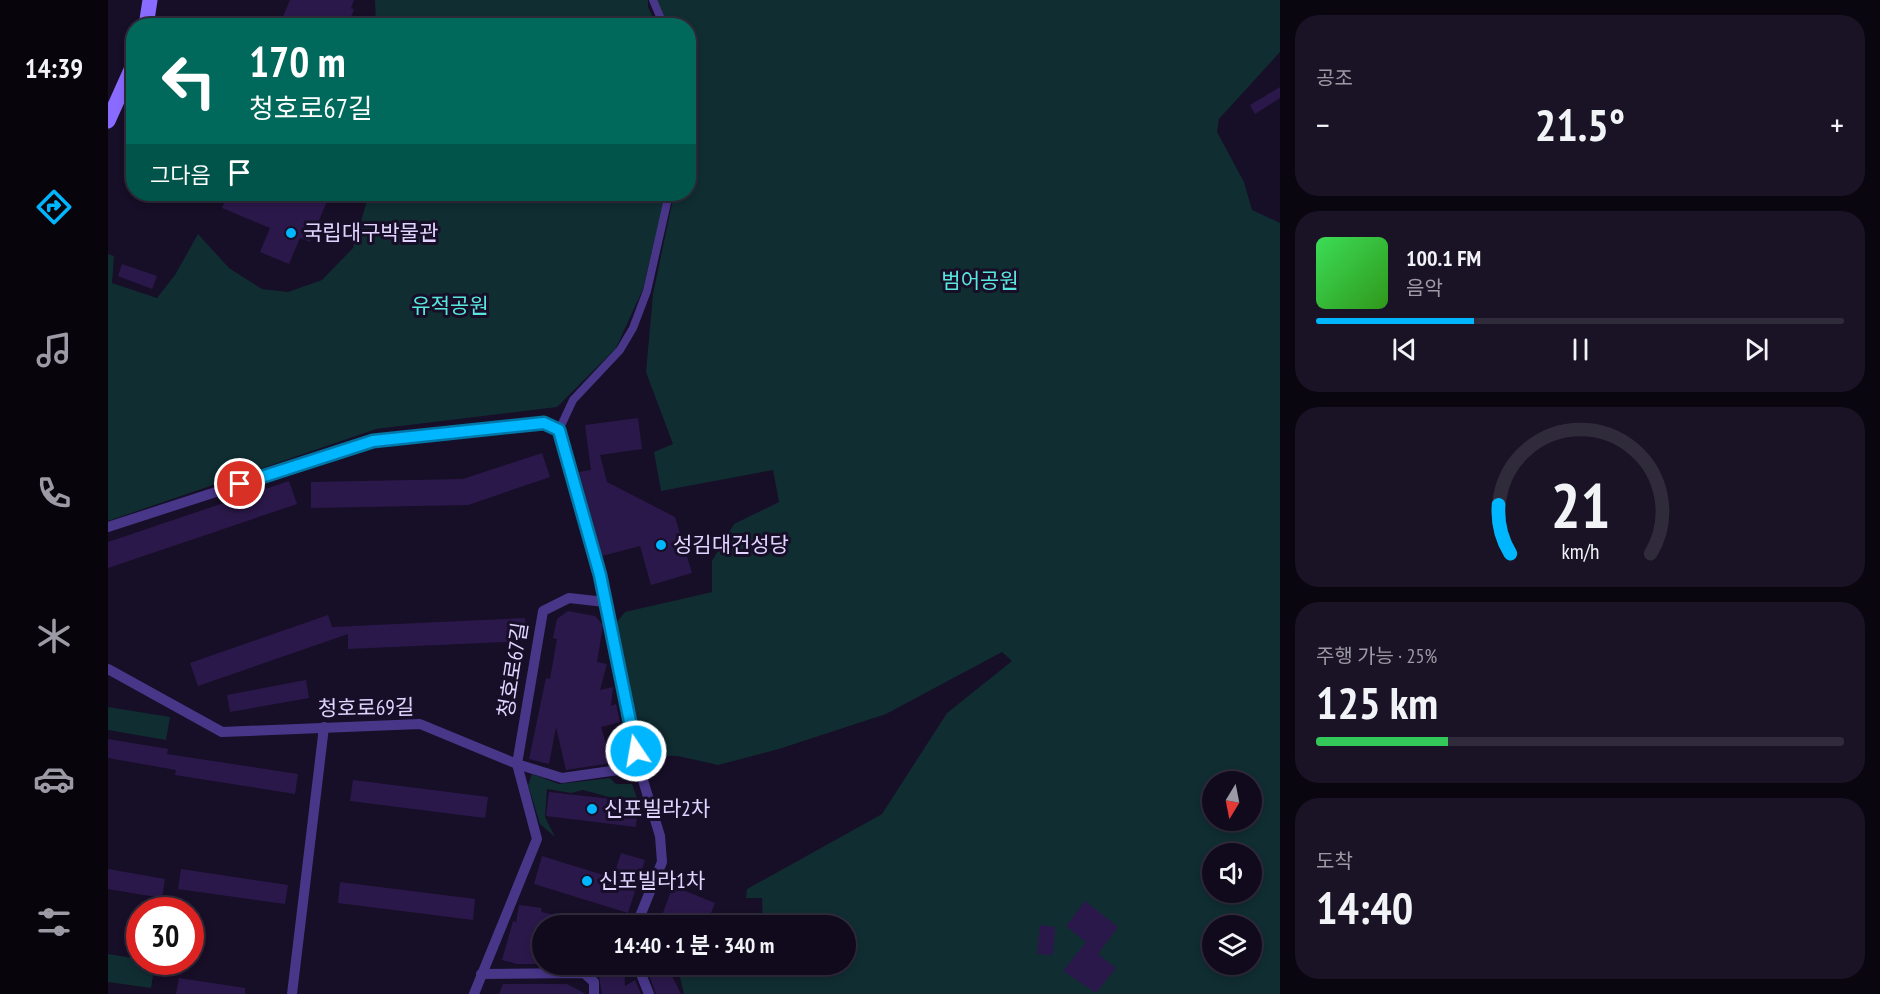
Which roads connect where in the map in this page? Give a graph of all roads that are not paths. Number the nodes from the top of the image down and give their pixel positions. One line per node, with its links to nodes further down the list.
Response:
1 (150, 0): 3 (main road)
2 (653, 0): 4 (street)
3 (147, 18)
4 (661, 18)
5 (126, 81): 6 (main road)
6 (108, 121)
7 (667, 201): 8 (street)
8 (559, 430): 9 (street); 10 (street)
9 (108, 527)
10 (605, 602): 13 (street, 청호로67길); 14 (street)
11 (108, 669): 12 (street, 청호로69길)
12 (324, 728): 13 (street, 청호로69길); 18 (street)
13 (517, 764): 14 (street, 청호로69길); 16 (street)
14 (639, 767): 15 (street)
15 (640, 915)
16 (482, 974): 19 (street); 20 (street)
17 (641, 975): 21 (street)
18 (292, 994)
19 (474, 994)
20 (594, 994)
21 (649, 994)

